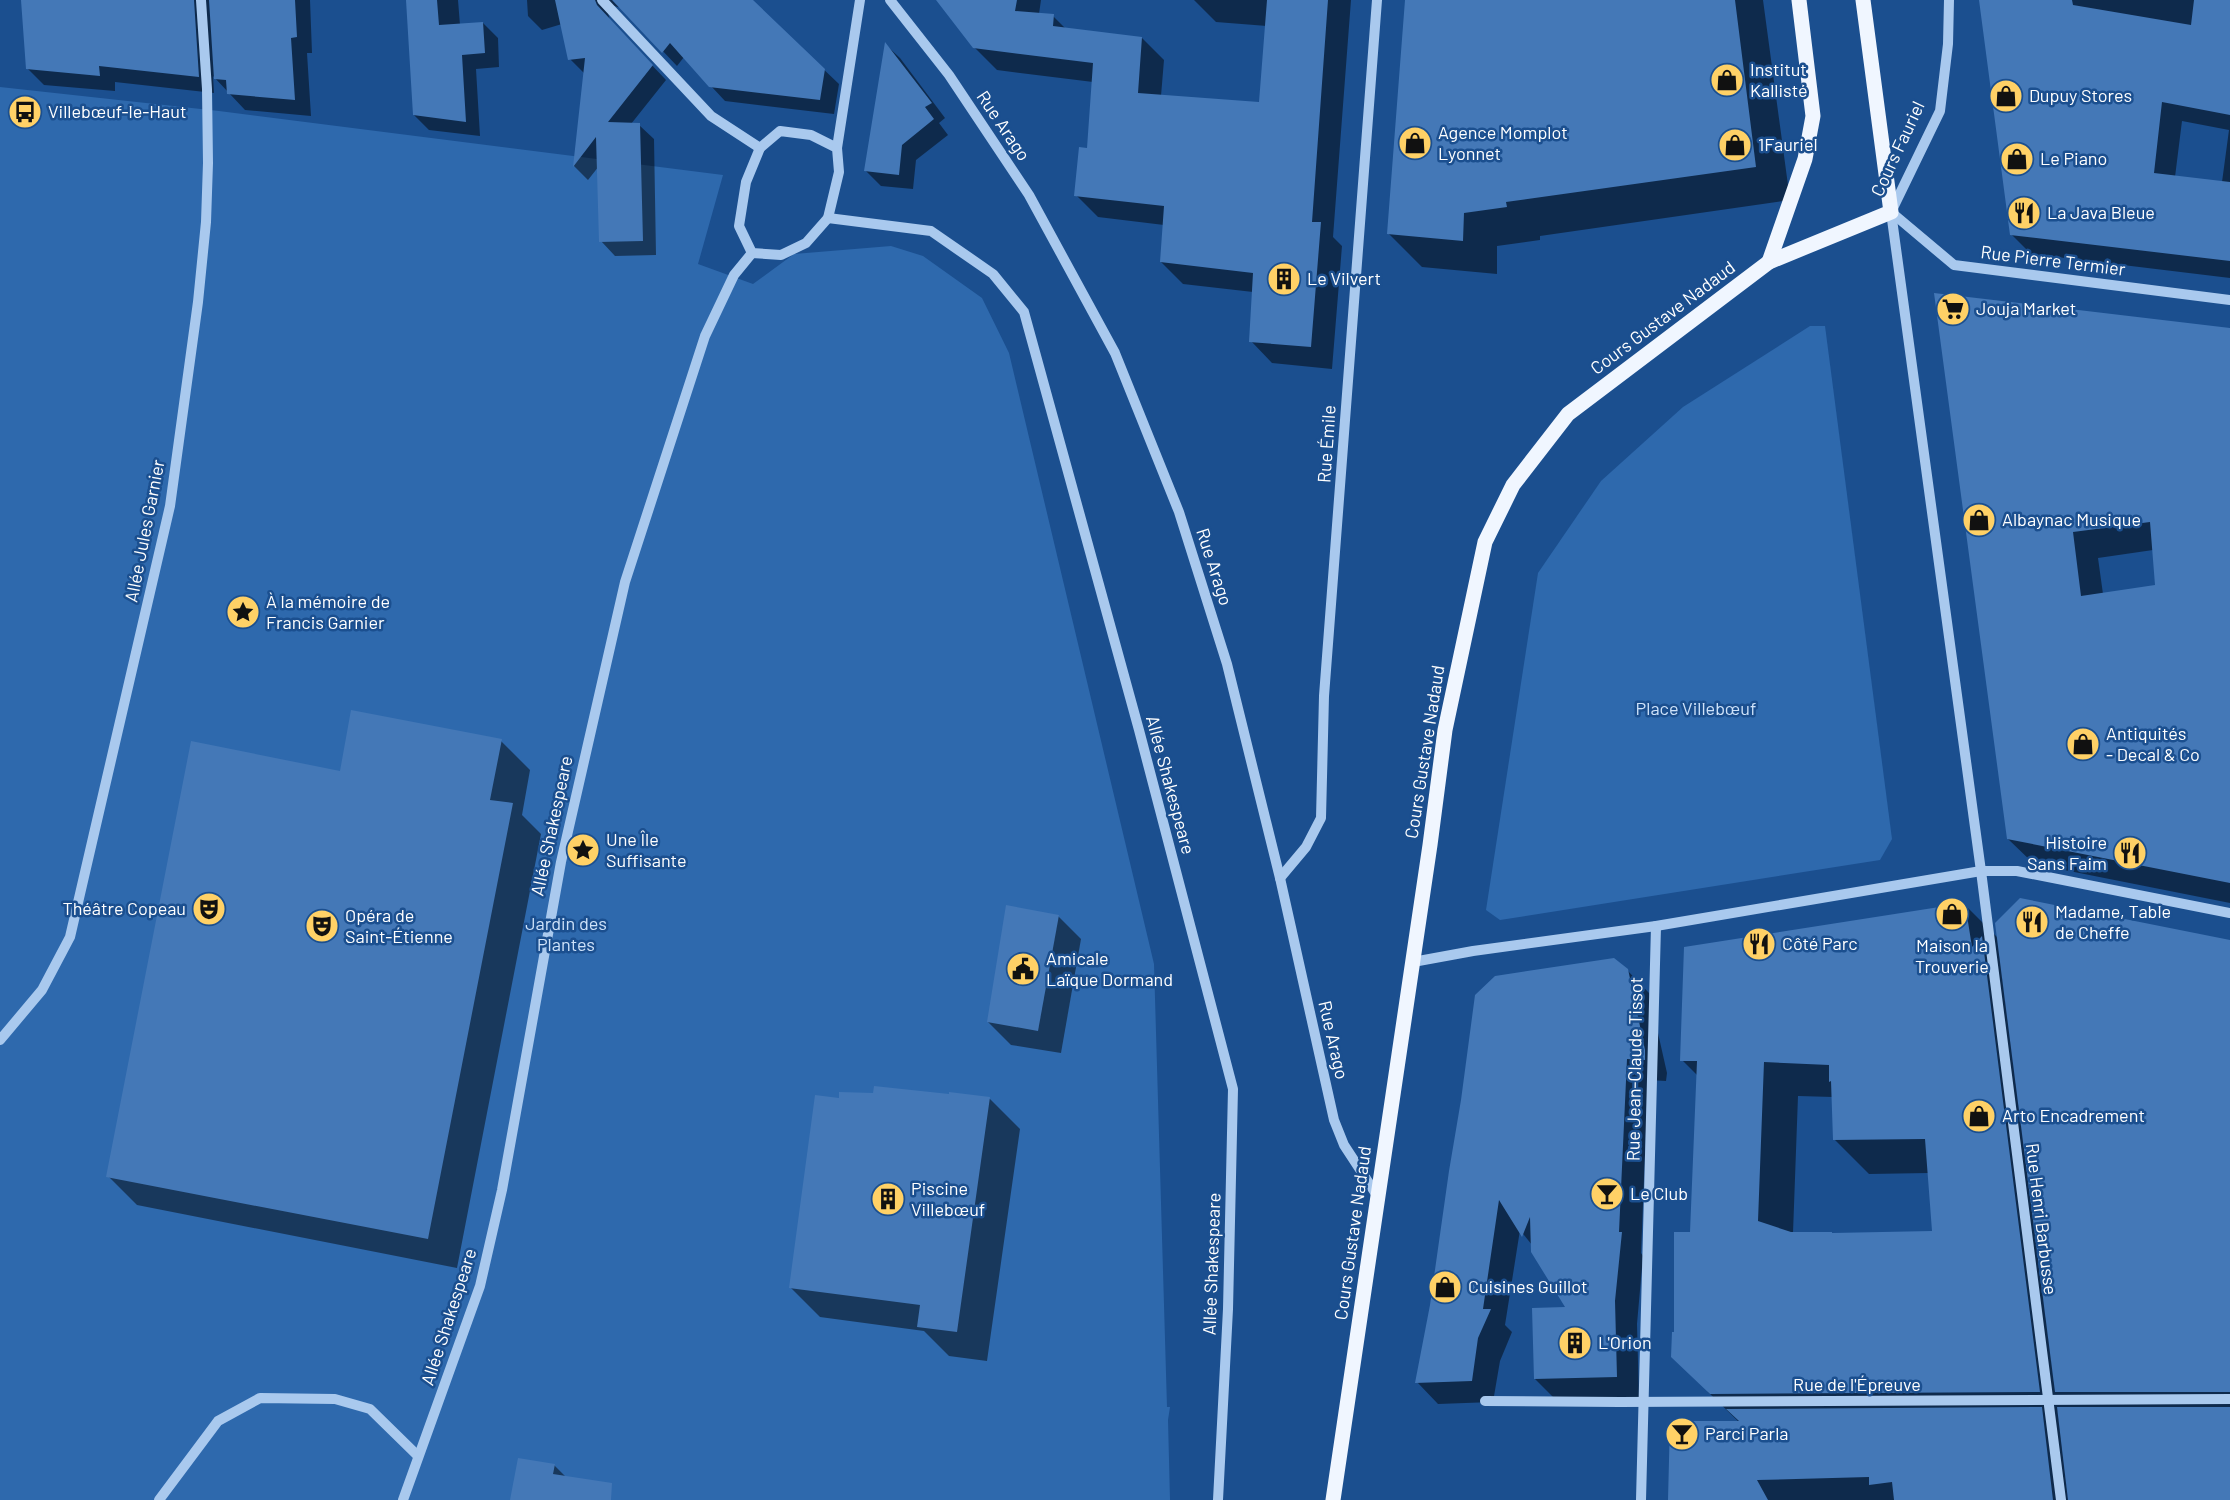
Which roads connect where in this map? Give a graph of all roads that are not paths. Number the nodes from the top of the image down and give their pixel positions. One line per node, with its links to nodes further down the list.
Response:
1 (201, 0): 21 (street, Allée Jules Garnier)
2 (602, 0): 9 (street)
3 (860, 0): 10 (street)
4 (890, 0): 17 (street, Rue Arago)
5 (1377, 0): 17 (street, Rue Émile)
6 (1799, 0): 14 (main road)
7 (1863, 0): 11 (main road, Cours Fauriel)
8 (1948, 0): 11 (street, Cours Fauriel)
9 (760, 148): 10 (street); 13 (street)
10 (837, 148): 12 (street)
11 (1890, 212): 14 (main road, Cours Gustave Nadaud); 15 (street, Rue Pierre Termier); 16 (street)
12 (828, 218): 13 (street); 30 (street, Allée Shakespeare)
13 (753, 253): 27 (street, Allée Shakespeare)
14 (1769, 262): 20 (main road, Cours Gustave Nadaud)
15 (2230, 300)
16 (1981, 871): 18 (street); 19 (street); 24 (street, Rue Henri Barbusse)
17 (1280, 878): 22 (street, Rue Arago)
18 (2230, 913)
19 (1656, 926): 20 (street); 26 (street, Rue Jean-Claude Tissot)
20 (1413, 962): 22 (main road, Cours Gustave Nadaud)
21 (0, 1040)
22 (1378, 1197): 31 (main road, Cours Gustave Nadaud)
23 (2230, 1399): 24 (street, Rue de l'Épreuve)
24 (2047, 1400): 26 (street, Rue de l'Épreuve); 33 (street, Rue Henri Barbusse)
25 (1485, 1401): 26 (street, Rue de l'Épreuve)
26 (1644, 1402): 32 (street, Rue Jean-Claude Tissot)
27 (418, 1455): 28 (street); 29 (street, Allée Shakespeare)
28 (159, 1500)
29 (403, 1500)
30 (1218, 1500)
31 (1333, 1500)
32 (1641, 1500)
33 (2061, 1500)

